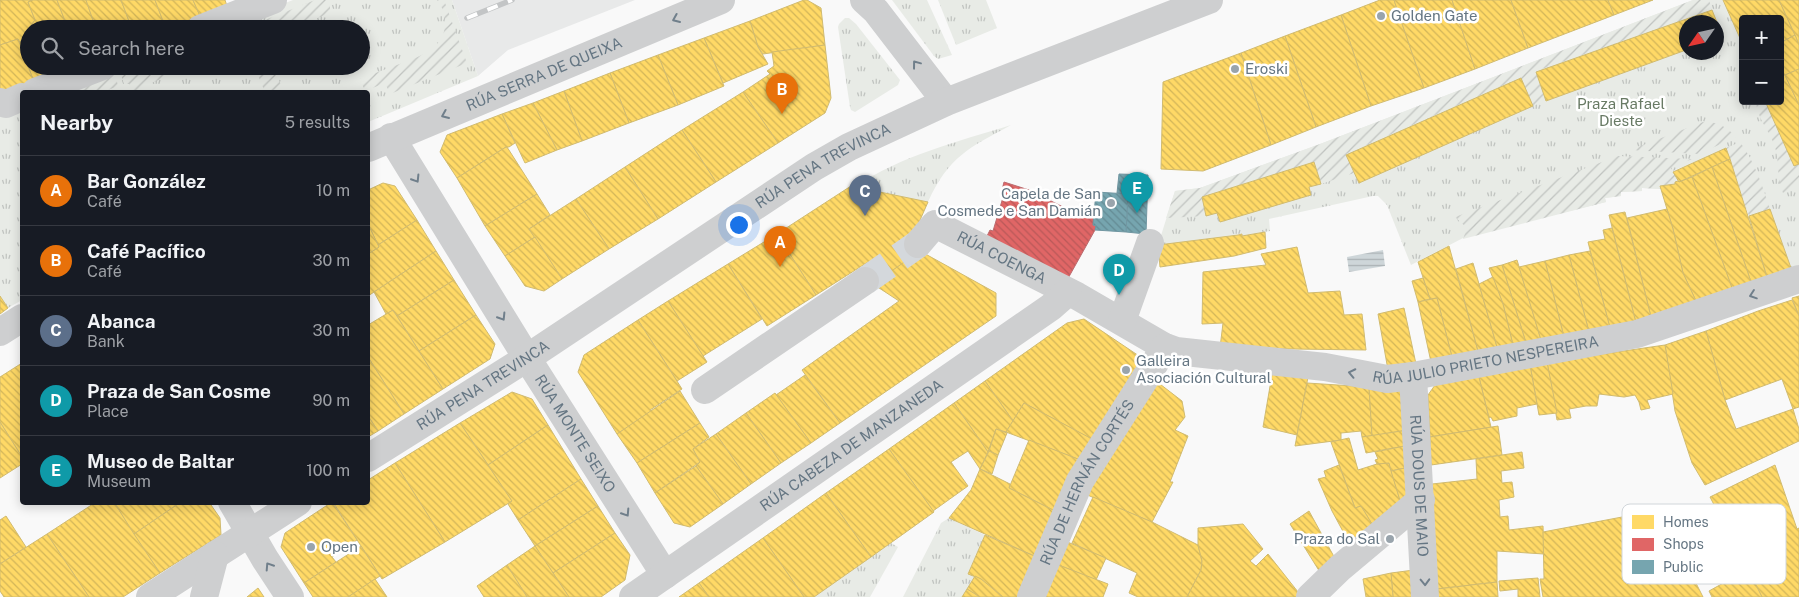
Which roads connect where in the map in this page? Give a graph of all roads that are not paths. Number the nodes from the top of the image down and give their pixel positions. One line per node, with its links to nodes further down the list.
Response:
1 (273, 0): 5 (street)
2 (721, 0): 9 (street, RÚA SERRA DE QUEIXA, one-way to 9)
3 (864, 0): 8 (street, one-way to 3)
4 (1209, 0): 8 (street, RÚA PENA TREVINCA)
5 (223, 20)
6 (79, 75): 7 (street)
7 (40, 90)
8 (946, 102): 19 (street, RÚA PENA TREVINCA)
9 (379, 143): 19 (street, RÚA MONTE SEIXO, one-way to 19)
10 (927, 234): 14 (street, RÚA COENGA)
11 (1150, 243): 16 (street)
12 (1799, 280): 20 (street, RÚA JULIO PRIETO NESPEREIRA, one-way to 20)
13 (865, 281): 21 (street)
14 (1068, 292): 16 (street, RÚA COENGA); 28 (street, RÚA CABEZA DE MANZANEDA)
15 (20, 319): 17 (street)
16 (1122, 321): 18 (street, RÚA JULIO PRIETO NESPEREIRA)
17 (0, 332)
18 (1165, 347): 20 (street, RÚA JULIO PRIETO NESPEREIRA, one-way to 18); 33 (street, RÚA DE HERNÁN CORTÉS)
19 (527, 358): 22 (street, RÚA PENA TREVINCA); 28 (street, RÚA MONTE SEIXO, one-way to 28)
20 (1413, 376): 23 (street, RÚA DOUS DE MAIO)
21 (705, 390)
22 (370, 457)
23 (1421, 500): 34 (street); 35 (street, RÚA DOUS DE MAIO, one-way to 35)
24 (234, 505): 26 (street)
25 (293, 505): 26 (street)
26 (250, 533): 27 (street); 31 (street, one-way to 26)
27 (215, 555): 29 (street); 30 (street)
28 (665, 575): 32 (street, RÚA CABEZA DE MANZANEDA)
29 (150, 597)
30 (204, 597)
31 (290, 597)
32 (633, 597)
33 (1031, 597)
34 (1310, 597)
35 (1425, 597)

